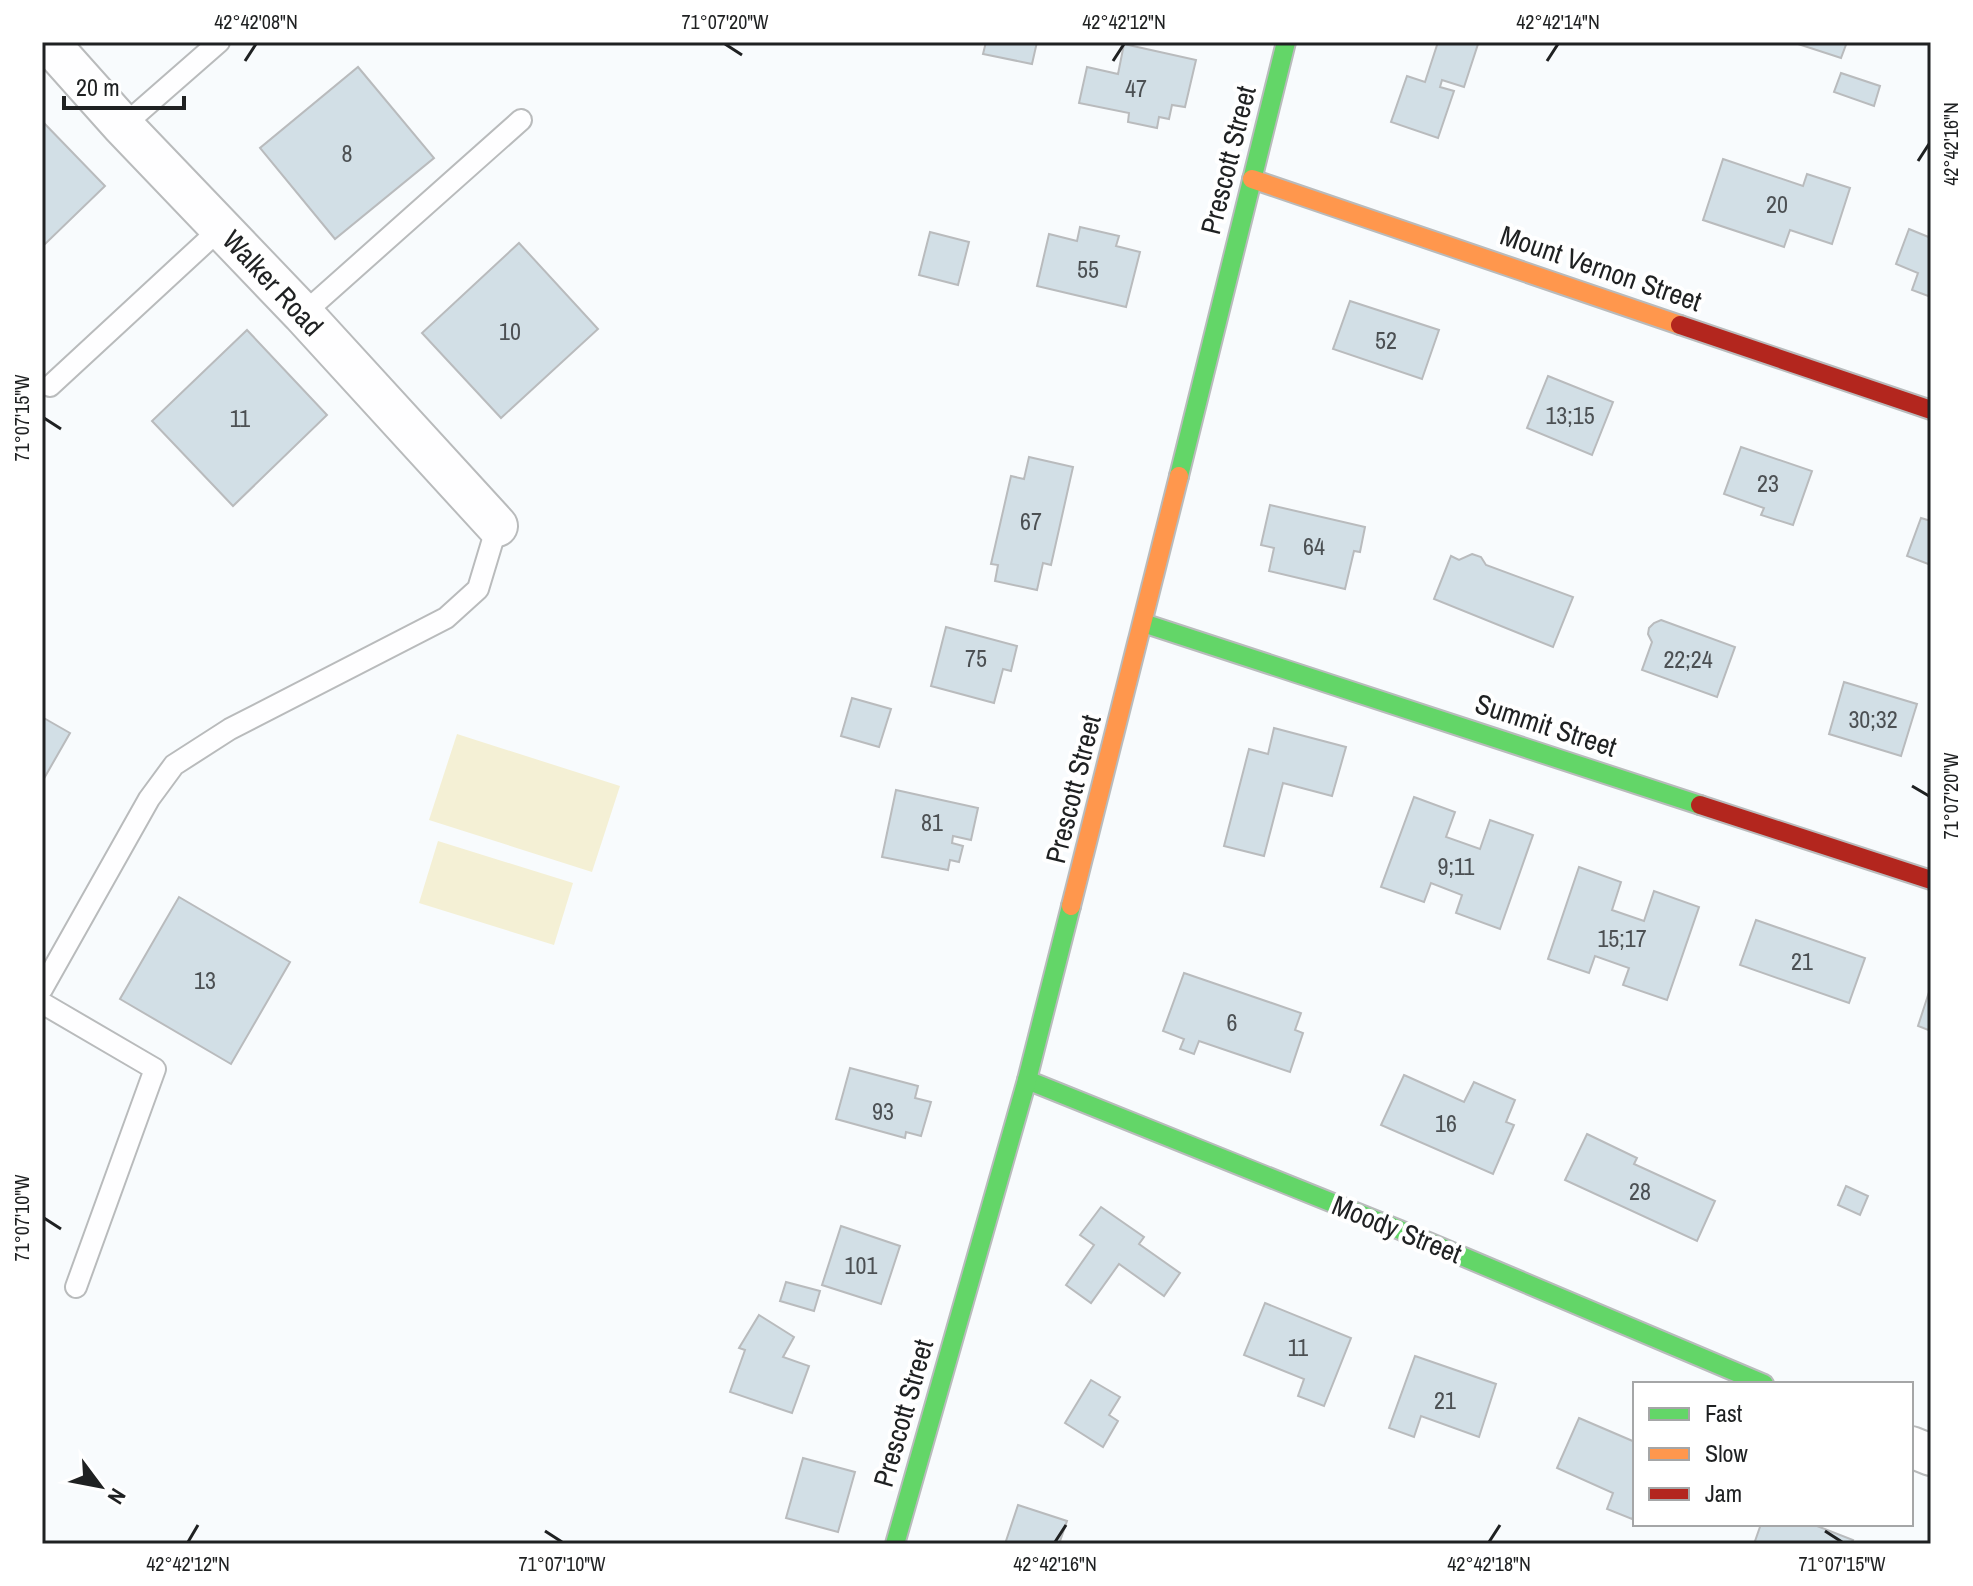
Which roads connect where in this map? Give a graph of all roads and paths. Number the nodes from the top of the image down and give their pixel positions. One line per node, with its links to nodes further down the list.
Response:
1 (48, 42): 5 (street, Walker Road)
2 (219, 42): 5 (lane)
3 (1286, 42): 6 (street, Prescott Street)
4 (521, 120): 8 (lane)
5 (123, 126): 7 (street, Walker Road)
6 (1252, 179): 10 (street, Mount Vernon Street); 12 (street, Prescott Street)
7 (221, 228): 8 (street, Walker Road); 9 (lane)
8 (303, 314): 11 (street, Walker Road)
9 (50, 386)
10 (1931, 410)
11 (497, 526): 14 (lane)
12 (1143, 623): 13 (street, Summit Street); 16 (street, Prescott Street)
13 (1931, 880)
14 (42, 989)
15 (42, 1003): 17 (lane)
16 (1027, 1080): 18 (street, Moody Street); 19 (street, Prescott Street)
17 (76, 1287)
18 (1759, 1382)
19 (895, 1544)

